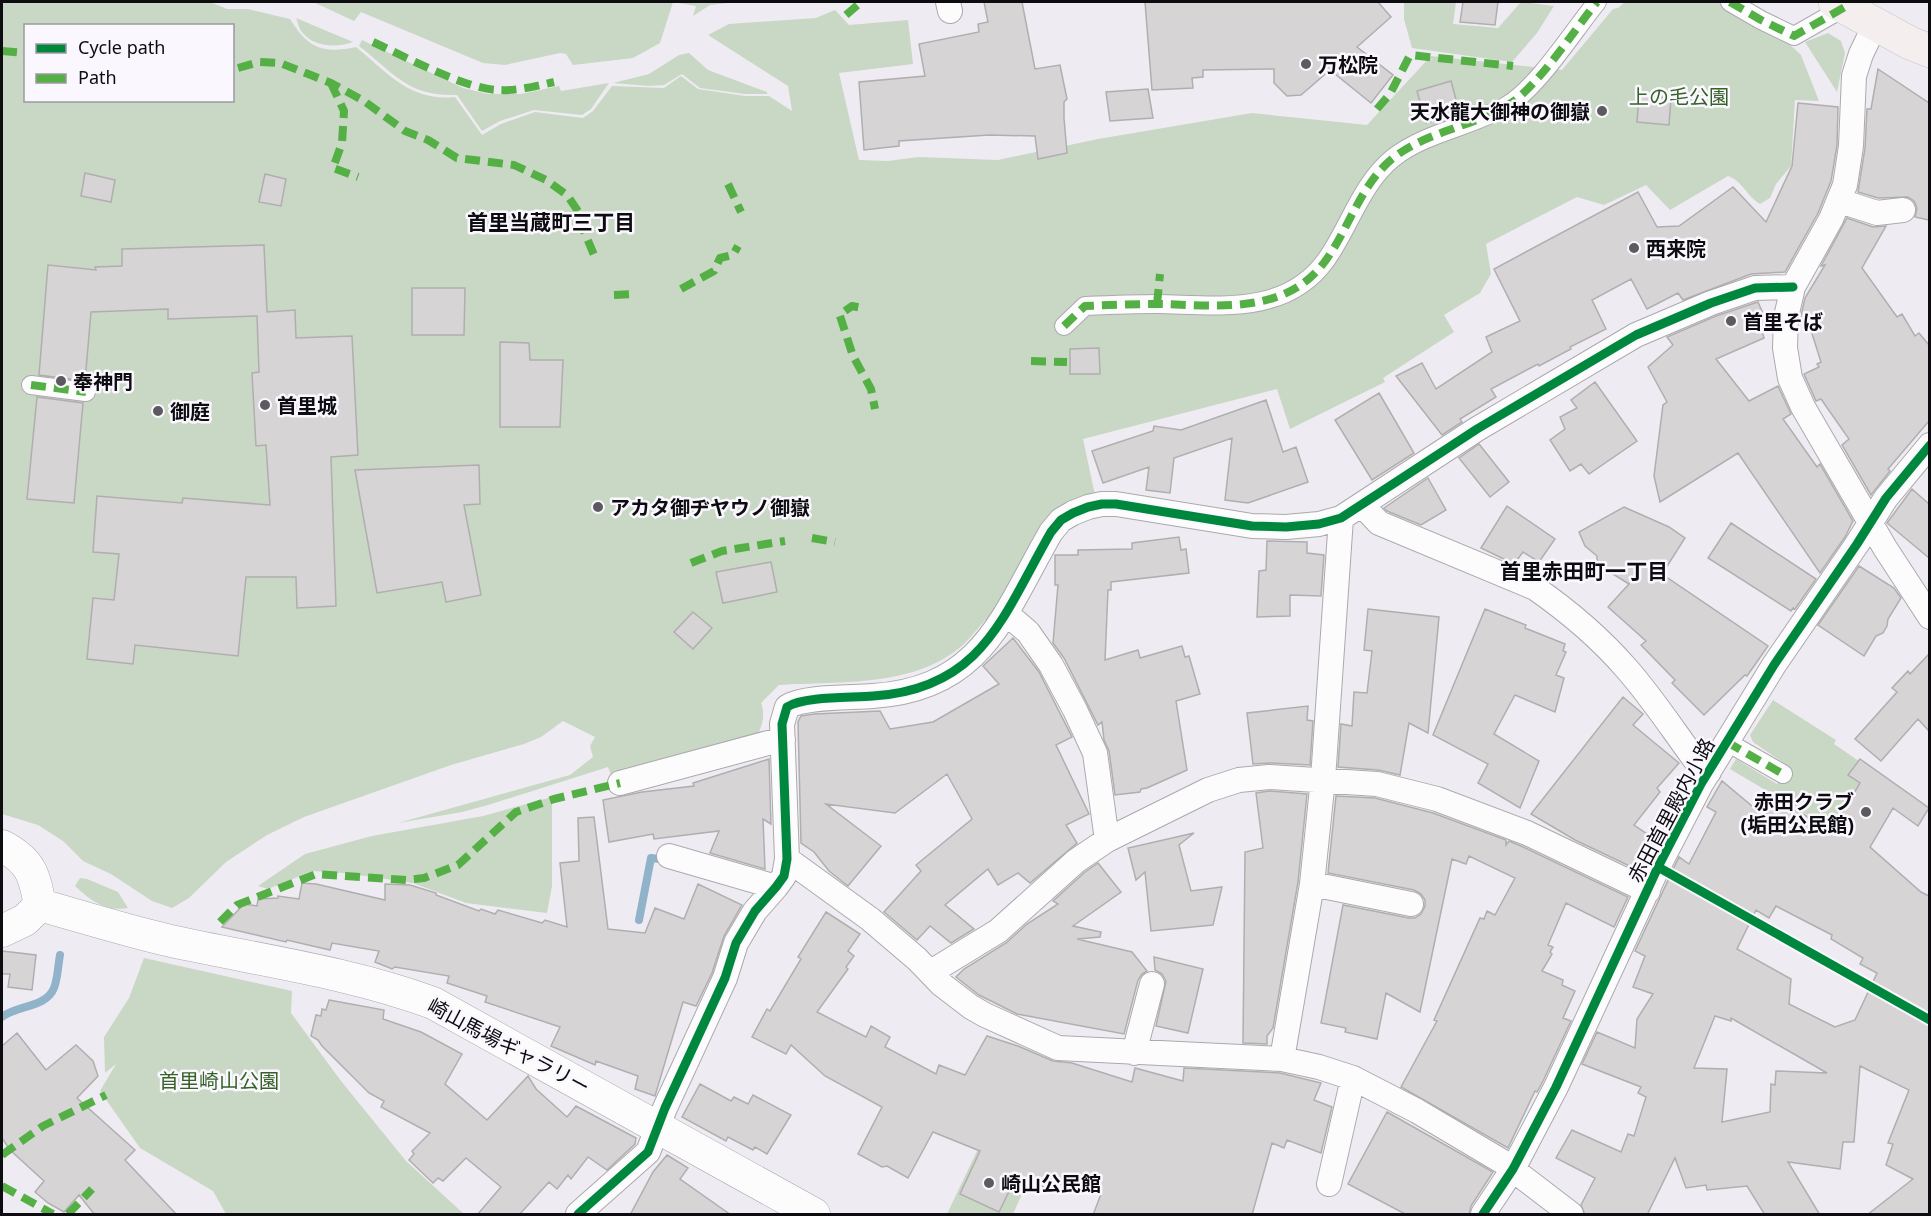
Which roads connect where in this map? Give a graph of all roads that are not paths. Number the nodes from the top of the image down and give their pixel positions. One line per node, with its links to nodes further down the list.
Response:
1 (1597, 2): 9 (street)
2 (1730, 2): 3 (street)
3 (1840, 4): 4 (main road)
4 (1875, 24): 5 (main road); 6 (street)
5 (1929, 51)
6 (1839, 201): 7 (street); 8 (street)
7 (1903, 210)
8 (1793, 287): 13 (street); 15 (street)
9 (1064, 326)
10 (31, 385): 11 (street)
11 (86, 392)
12 (1929, 445): 15 (street, 赤田首里殿内小路)
13 (1362, 505): 14 (street); 20 (street)
14 (1341, 518): 16 (street); 22 (street)
15 (1870, 523): 17 (street); 19 (street, 赤田首里殿内小路)
16 (1007, 614): 18 (street); 24 (street)
17 (1929, 617)
18 (783, 740): 23 (street); 27 (street)
19 (1727, 742): 20 (street, 赤田首里殿内小路); 21 (street)
20 (1709, 772): 30 (street, 赤田首里殿内小路)
21 (1783, 774)
22 (1323, 779): 24 (street); 28 (street); 30 (street)
23 (620, 783)
24 (1107, 840): 34 (street)
25 (2, 846): 31 (street)
26 (669, 856): 29 (street)
27 (787, 859): 29 (street); 34 (street)
28 (1312, 884): 32 (street); 37 (street)
29 (777, 887): 39 (street)
30 (1648, 891): 40 (street, 赤田首里殿内小路)
31 (40, 904): 33 (street); 39 (street, 崎山馬場ギャラリー)
32 (1411, 904)
33 (2, 931)
34 (931, 972): 36 (street)
35 (1152, 984): 36 (street)
36 (1134, 1053): 37 (street)
37 (1282, 1059): 38 (street)
38 (1353, 1078): 40 (street); 41 (street)
39 (658, 1128): 42 (street); 43 (street, 崎山馬場ギャラリー)
40 (1513, 1169): 44 (street, 赤田首里殿内小路); 45 (street)
41 (1329, 1184)
42 (578, 1215)
43 (814, 1215)
44 (1483, 1215)
45 (1571, 1215)

